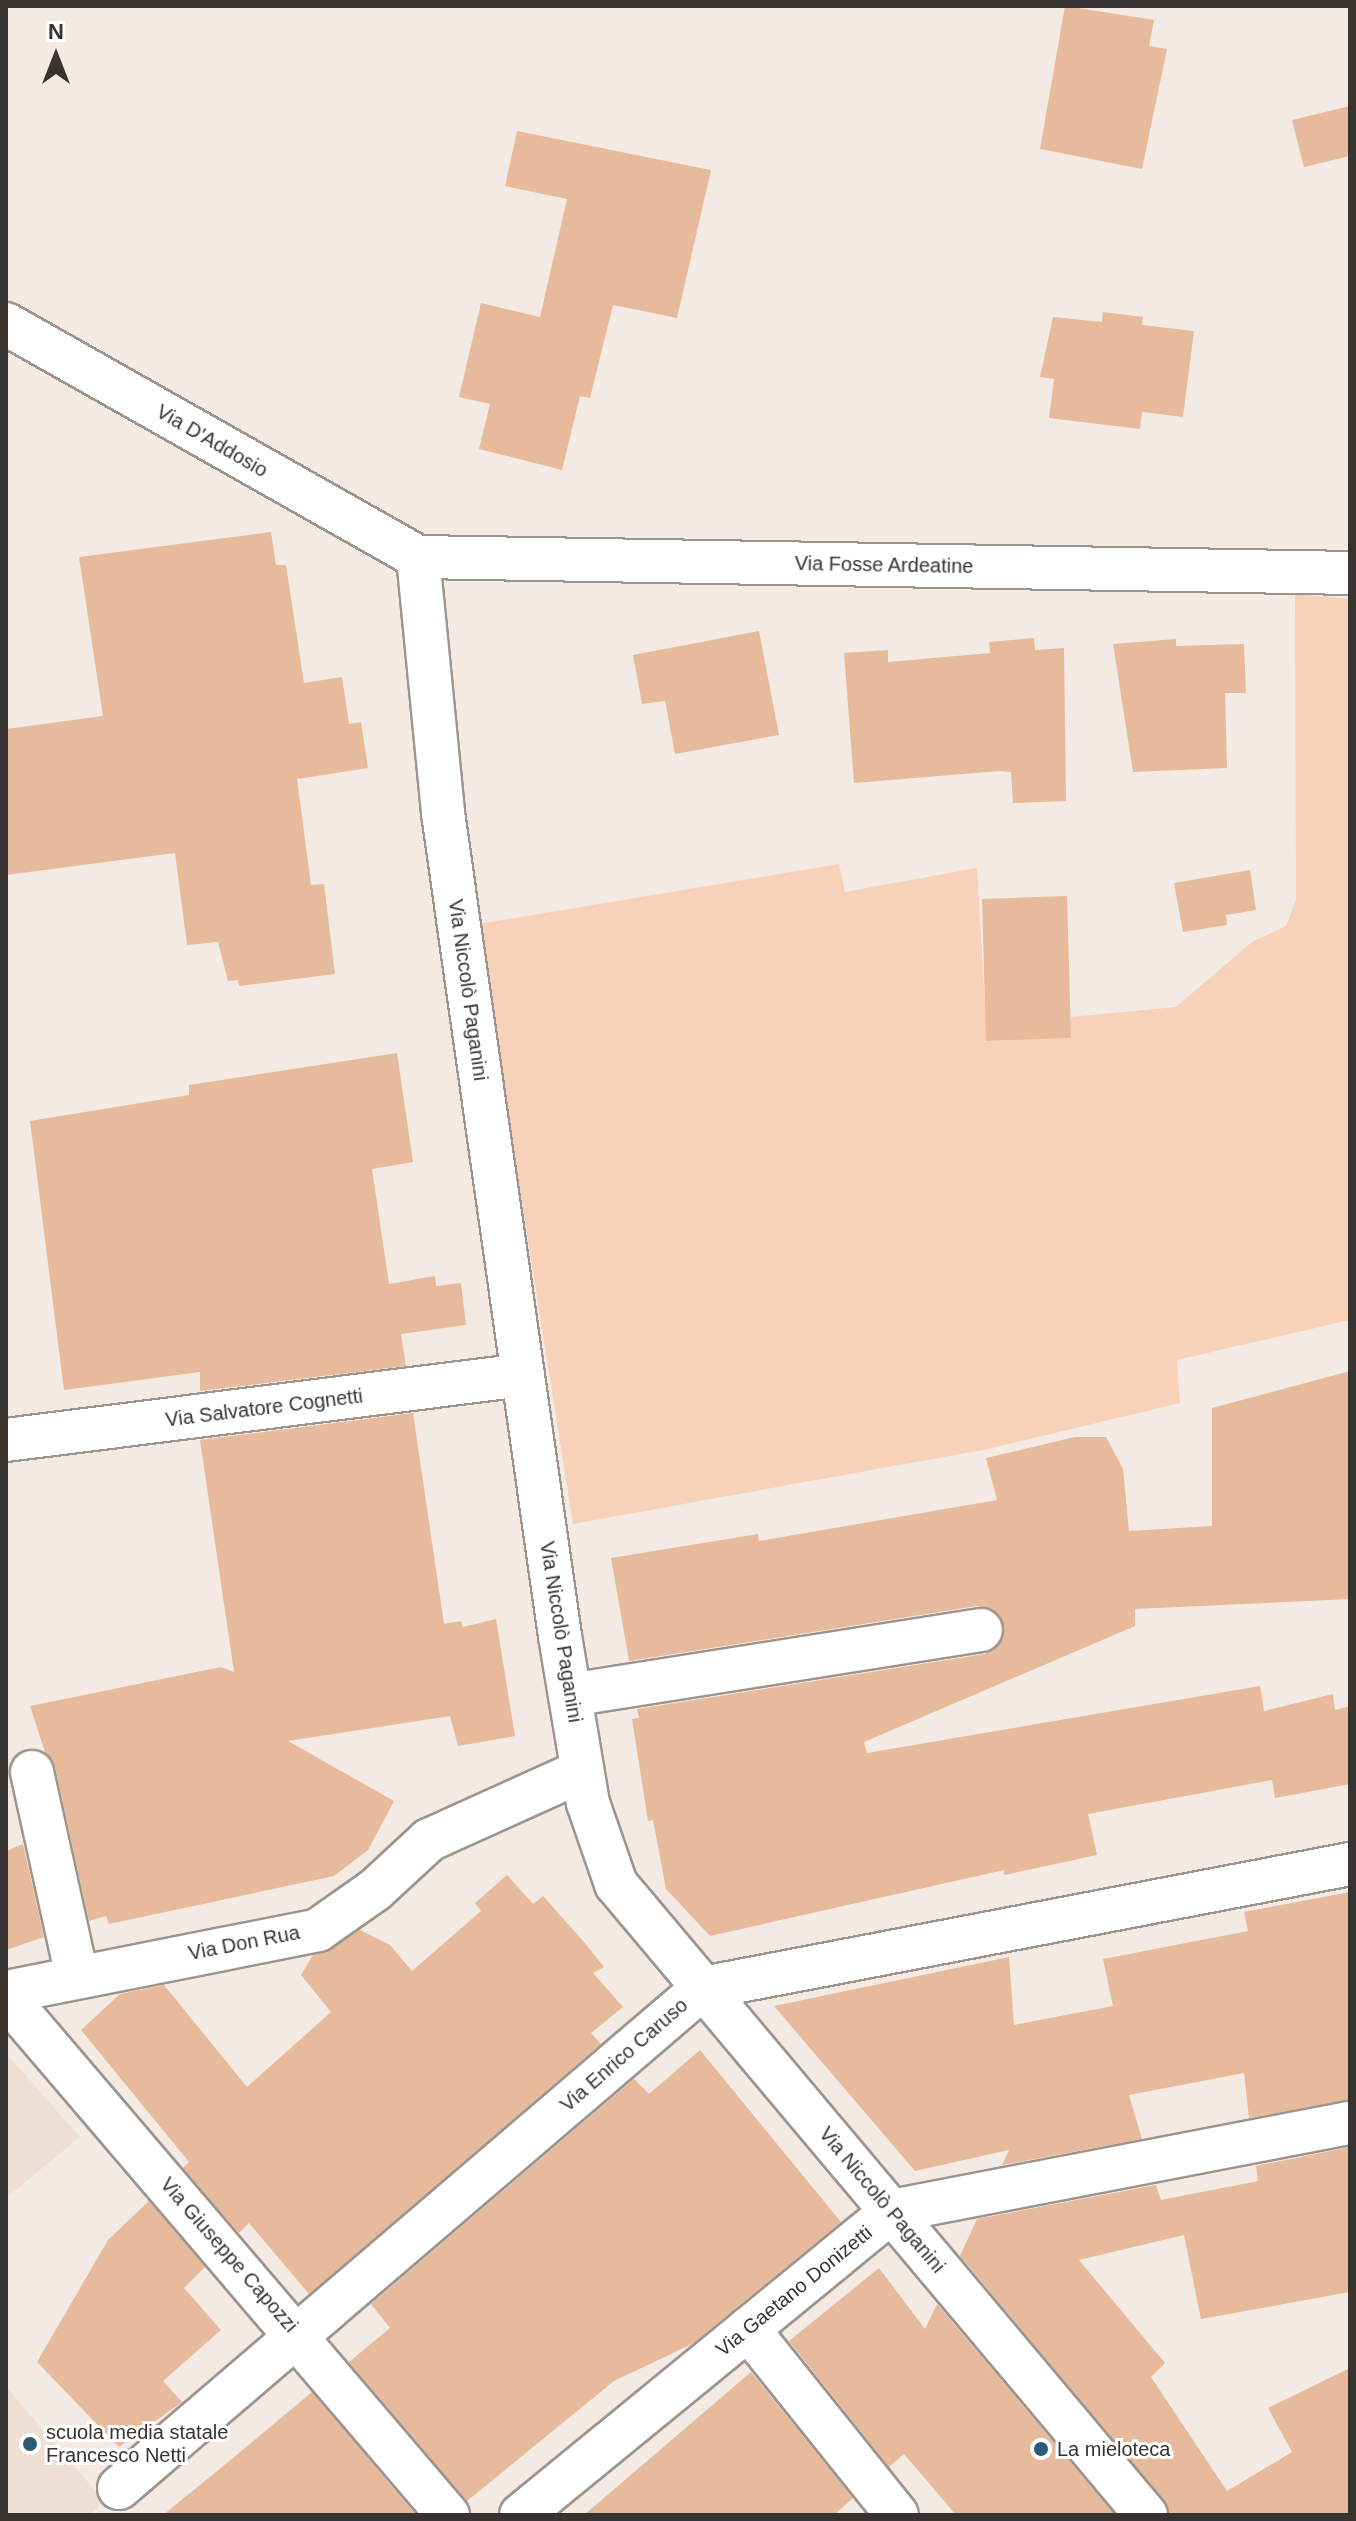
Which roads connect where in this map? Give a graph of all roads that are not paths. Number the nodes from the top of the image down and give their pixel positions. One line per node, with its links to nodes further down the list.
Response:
1 (6, 324): 2 (street, Via D'Addosio)
2 (418, 557): 3 (street, Via Fosse Ardeatine); 4 (street, Via Niccolò Paganini)
3 (1350, 573)
4 (523, 1375): 5 (street, Via Salvatore Cognetti); 7 (street, Via Niccolò Paganini)
5 (6, 1440)
6 (981, 1630): 7 (street)
7 (570, 1695): 8 (street, Via Niccolò Paganini)
8 (582, 1771): 11 (street, Via Don Rua); 12 (street, Via Niccolò Paganini)
9 (32, 1772): 11 (street)
10 (1350, 1864): 12 (street, Via Enrico Caruso)
11 (77, 1977): 13 (street, Via Don Rua)
12 (703, 1988): 15 (street, Via Niccolò Paganini); 17 (street, Via Enrico Caruso)
13 (6, 1995): 17 (street, Via Giuseppe Capozzi)
14 (1350, 2123): 15 (street, Via Gaetano Donizetti)
15 (892, 2211): 16 (street, Via Gaetano Donizetti); 22 (street, Via Niccolò Paganini)
16 (748, 2329): 20 (street, Via Gaetano Donizetti); 21 (street)
17 (298, 2334): 18 (street, Via Enrico Caruso); 19 (street, Via Giuseppe Capozzi)
18 (119, 2488)
19 (448, 2515)
20 (521, 2515)
21 (897, 2515)
22 (1146, 2515)

